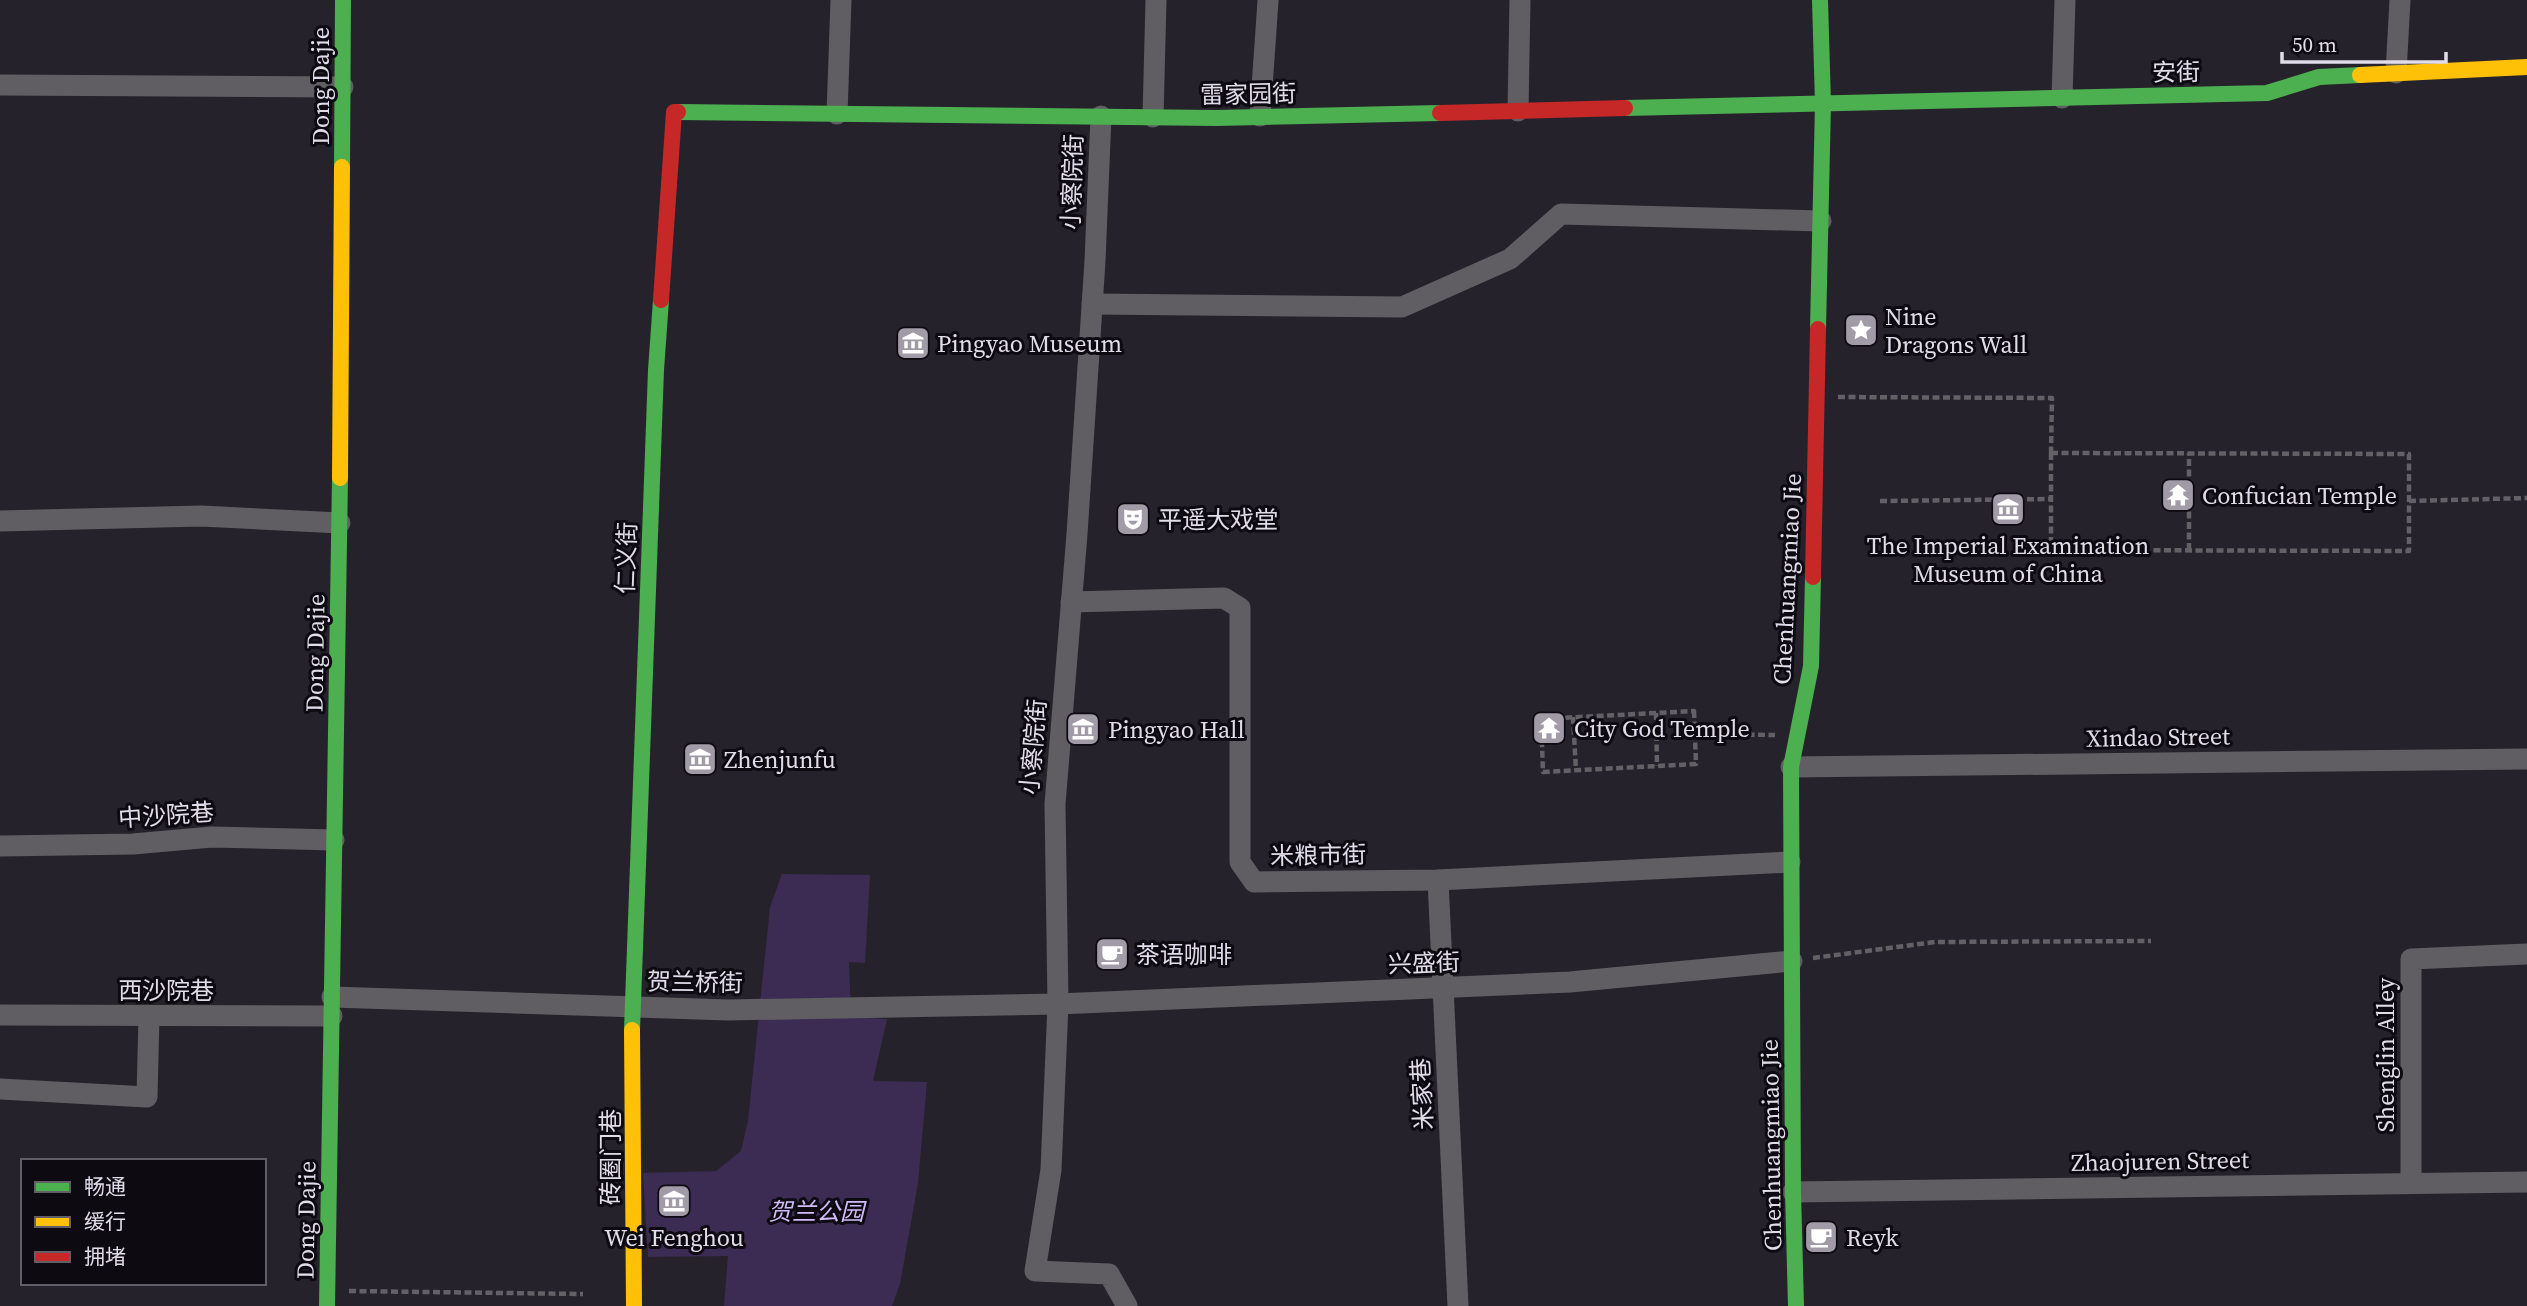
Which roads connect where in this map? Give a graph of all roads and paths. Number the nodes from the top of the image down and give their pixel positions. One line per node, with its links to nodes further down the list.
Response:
1 (343, 0): 12 (street, Dong Dajie)
2 (841, 0): 17 (street)
3 (1156, 0): 20 (street)
4 (1520, 0): 15 (street)
5 (1820, 0): 14 (street, Chenhuangmiao Jie)
6 (2065, 0): 13 (street)
7 (2400, 0): 10 (street)
8 (1268, 1): 19 (street)
9 (2527, 67): 10 (street, 安街)
10 (2396, 73): 13 (street, 安街)
11 (0, 85): 12 (street)
12 (343, 87): 31 (street, Dong Dajie)
13 (2062, 98): 14 (street, 安街)
14 (1823, 104): 15 (street, 雷家园街); 21 (street, Chenhuangmiao Jie)
15 (1518, 111): 19 (street, 雷家园街)
16 (674, 112): 17 (street, 雷家园街); 52 (street, 仁义街)
17 (837, 114): 18 (street, 雷家园街)
18 (1101, 116): 20 (street, 雷家园街); 22 (street, 小察院街)
19 (1260, 116): 20 (street, 雷家园街)
20 (1153, 117)
21 (1821, 221): 22 (street); 23 (street, Chenhuangmiao Jie)
22 (1092, 304): 33 (street, 小察院街)
23 (1817, 397): 24 (path); 37 (street, Chenhuangmiao Jie)
24 (2051, 453): 25 (path); 27 (path)
25 (2189, 453): 28 (path); 32 (path)
26 (2527, 498): 28 (path)
27 (2051, 499): 29 (path); 32 (path)
28 (2409, 500): 32 (path)
29 (1880, 501)
30 (0, 521): 31 (street)
31 (340, 523): 42 (street, Dong Dajie)
32 (2189, 550)
33 (1072, 602): 45 (street, 米粮市街); 50 (street, 小察院街)
34 (1656, 713): 35 (path); 36 (path); 39 (path)
35 (1573, 717): 41 (path); 41 (path)
36 (1695, 734): 37 (path); 39 (path)
37 (1797, 735): 40 (street, Chenhuangmiao Jie)
38 (2527, 759): 40 (street, Xindao Street)
39 (1657, 766): 41 (path)
40 (1791, 767): 44 (street, Chenhuangmiao Jie)
41 (1576, 770)
42 (334, 840): 43 (street, 中沙院巷); 51 (street, Dong Dajie)
43 (0, 846)
44 (1790, 862): 45 (street, 米粮市街); 48 (street, Chenhuangmiao Jie)
45 (1438, 880): 49 (street, 米家巷)
46 (2151, 941): 48 (path)
47 (2527, 954): 57 (street, Shenglin Alley)
48 (1792, 961): 49 (street, 兴盛街); 58 (street, Chenhuangmiao Jie)
49 (1443, 988): 50 (street, 兴盛街); 63 (street, 米家巷)
50 (1058, 1004): 52 (street, 贺兰桥街); 62 (street, 小察院街)
51 (332, 1007): 52 (street, 贺兰桥街); 54 (street, 西沙院巷); 60 (street, Dong Dajie)
52 (632, 1007): 61 (street, 砖圈门巷)
53 (0, 1016): 54 (street, 西沙院巷)
54 (149, 1016): 55 (street)
55 (0, 1089)
56 (2527, 1182): 57 (street, Zhaojuren Street)
57 (2411, 1183): 58 (street, Zhaojuren Street)
58 (1793, 1192): 64 (street, Chenhuangmiao Jie)
59 (583, 1294): 60 (path)
60 (327, 1298)
61 (634, 1306)
62 (1127, 1306)
63 (1458, 1306)
64 (1796, 1306)

